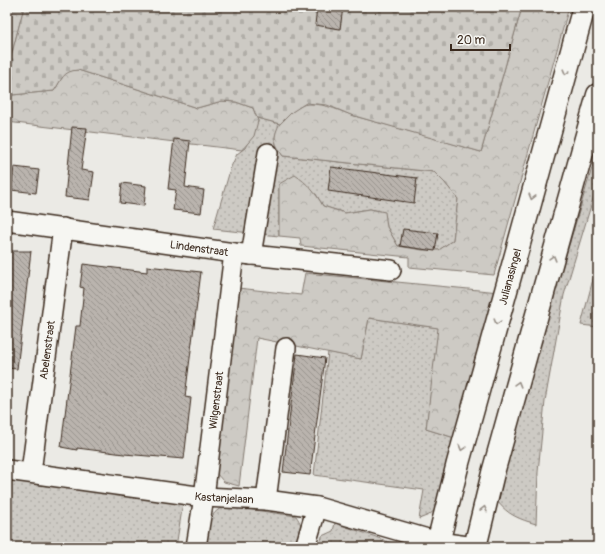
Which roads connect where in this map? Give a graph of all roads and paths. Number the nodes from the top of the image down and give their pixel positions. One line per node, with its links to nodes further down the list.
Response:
1 (584, 7): 14 (main road, Julianasingel, one-way to 14)
2 (598, 95): 17 (main road, one-way to 2)
3 (268, 153): 6 (street, Wilgenstraat)
4 (7, 221): 5 (street, Lindenstraat)
5 (63, 228): 6 (street, Lindenstraat); 10 (street, Abelenstraat)
6 (242, 254): 7 (street, Lindenstraat); 11 (street, Wilgenstraat)
7 (391, 270)
8 (286, 348): 12 (street)
9 (7, 470): 10 (street, Kastanjelaan)
10 (31, 472): 11 (street, Kastanjelaan)
11 (204, 497): 12 (street, Kastanjelaan); 15 (street, Wilgenstraat)
12 (266, 500): 13 (street, Kastanjelaan)
13 (317, 507): 14 (street, Kastanjelaan); 16 (street)
14 (437, 545): 17 (street, Kastanjelaan)
15 (196, 547)
16 (305, 547)
17 (475, 547)

